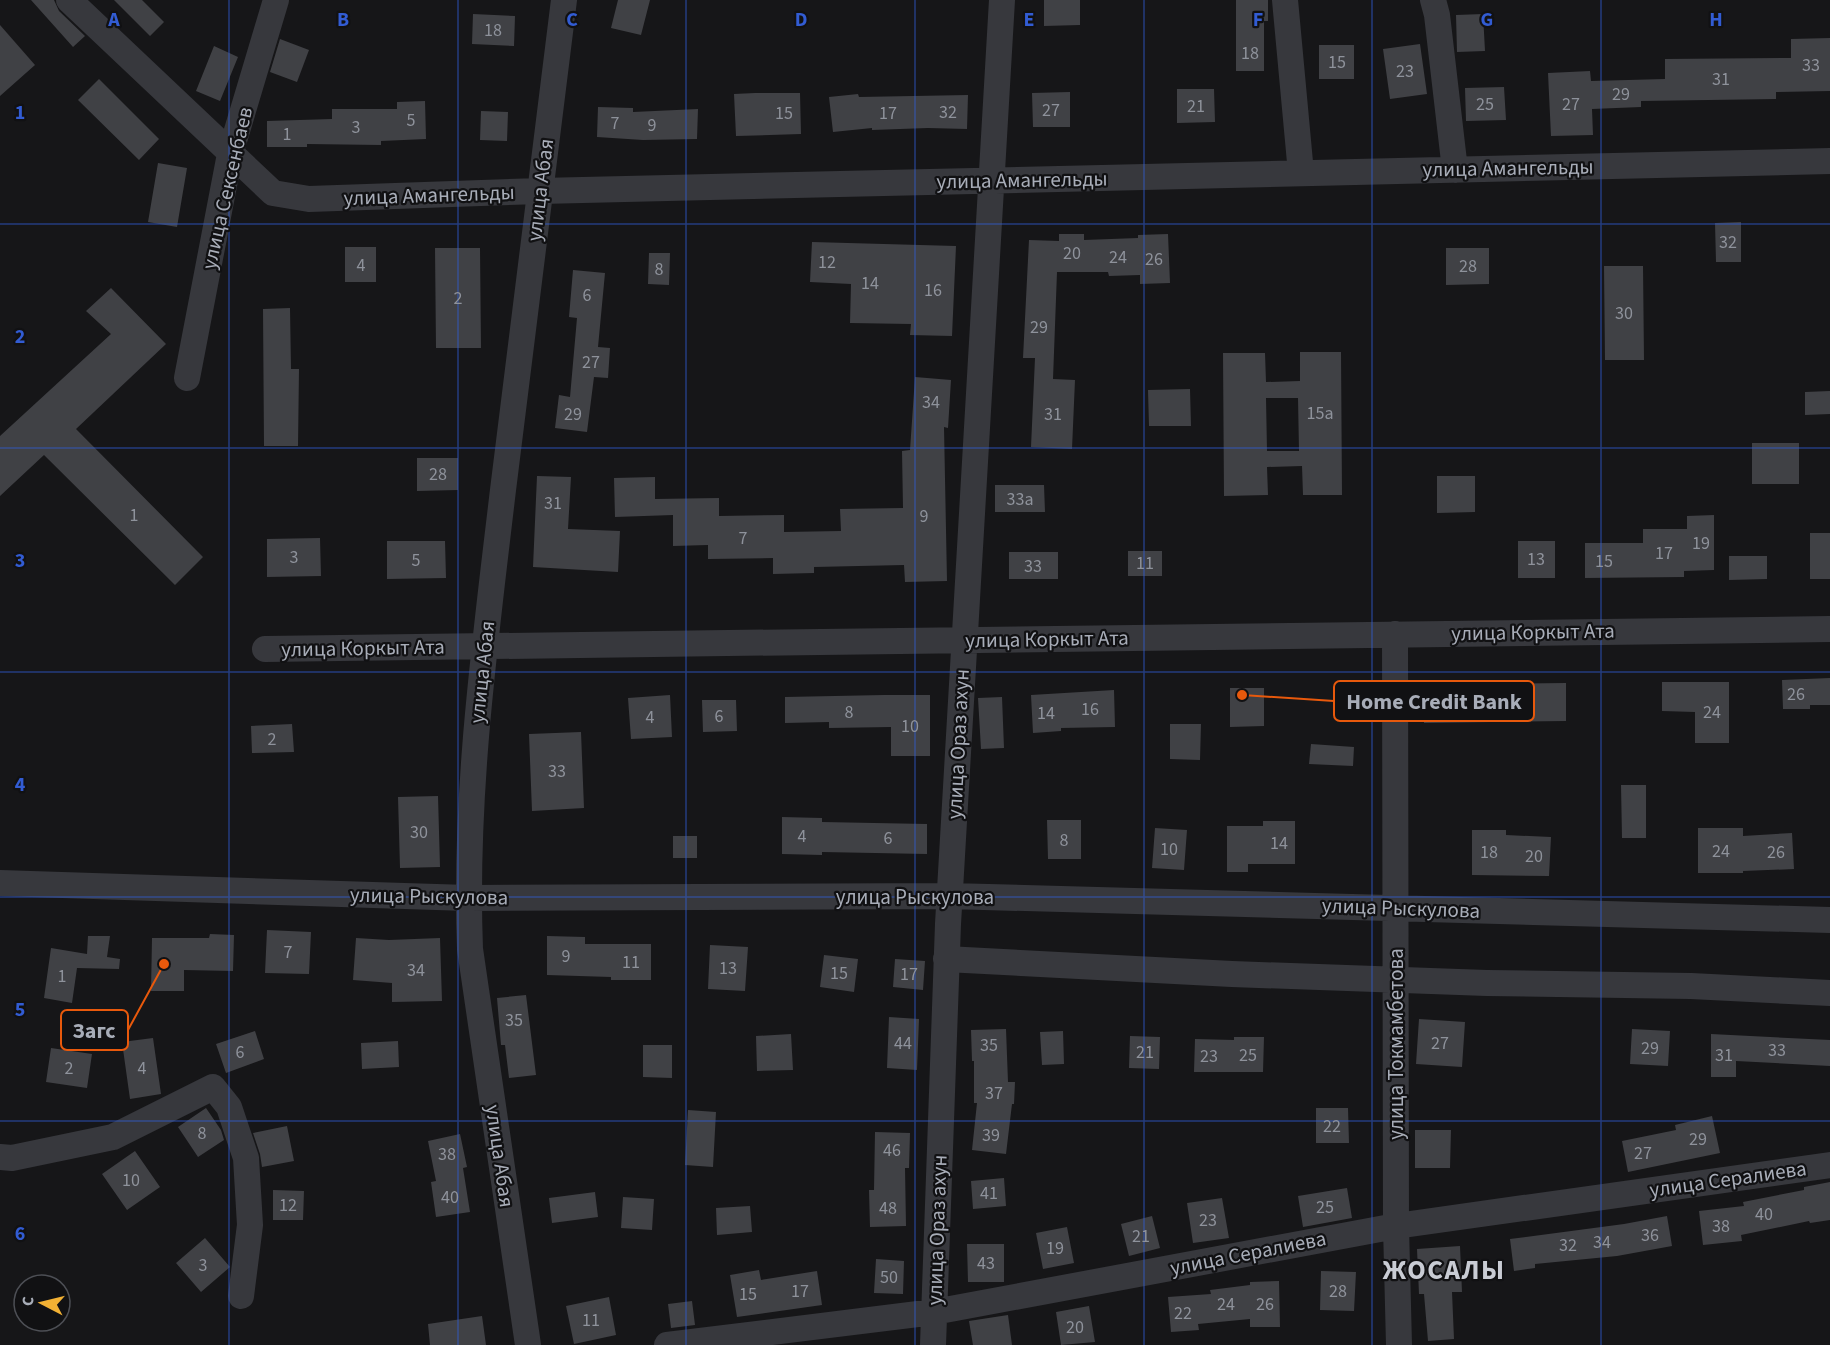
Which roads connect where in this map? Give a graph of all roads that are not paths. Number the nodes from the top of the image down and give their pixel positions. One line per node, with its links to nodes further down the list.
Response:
1 (69, 0): 7 (street, улица Амангельды)
2 (276, 0): 7 (street, улица Сексенбаев)
3 (564, 0): 12 (street, улица Абая)
4 (1002, 0): 11 (street, улица Ораз ахун)
5 (1285, 0): 10 (street)
6 (1433, 0): 9 (street)
7 (230, 154): 12 (street, улица Амангельды); 13 (street, улица Сексенбаев)
8 (1830, 161): 9 (street, улица Амангельды)
9 (1455, 170): 10 (street, улица Амангельды)
10 (1301, 173): 11 (street, улица Амангельды)
11 (990, 181): 12 (street, улица Амангельды); 16 (street, улица Ораз ахун)
12 (540, 191): 17 (street, улица Абая)
13 (187, 378)
14 (1830, 628): 15 (street, улица Коркыт Ата)
15 (1395, 634): 16 (street, улица Коркыт Ата); 22 (street, улица Токмамбетова)
16 (963, 640): 17 (street, улица Коркыт Ата); 20 (street, улица Ораз ахун)
17 (484, 646): 18 (street, улица Коркыт Ата); 21 (street, улица Абая)
18 (265, 649)
19 (0, 883): 21 (street, улица Рыскулова)
20 (949, 896): 21 (street, улица Рыскулова); 22 (street, улица Рыскулова); 24 (street, улица Ораз ахун)
21 (468, 898): 32 (street, улица Абая)
22 (1396, 907): 23 (street, улица Рыскулова); 25 (street, улица Токмамбетова)
23 (1830, 920)
24 (946, 959): 25 (street); 31 (street, улица Ораз ахун)
25 (1396, 980): 26 (street); 29 (street, улица Токмамбетова)
26 (1830, 993)
27 (0, 1157): 30 (street)
28 (1830, 1165): 29 (street, улица Сералиева)
29 (1396, 1226): 31 (street, улица Сералиева); 35 (street, улица Токмамбетова)
30 (241, 1296)
31 (934, 1312): 33 (street, улица Сералиева); 34 (street, улица Ораз ахун)
32 (528, 1345)
33 (667, 1345)
34 (933, 1345)
35 (1399, 1345)

